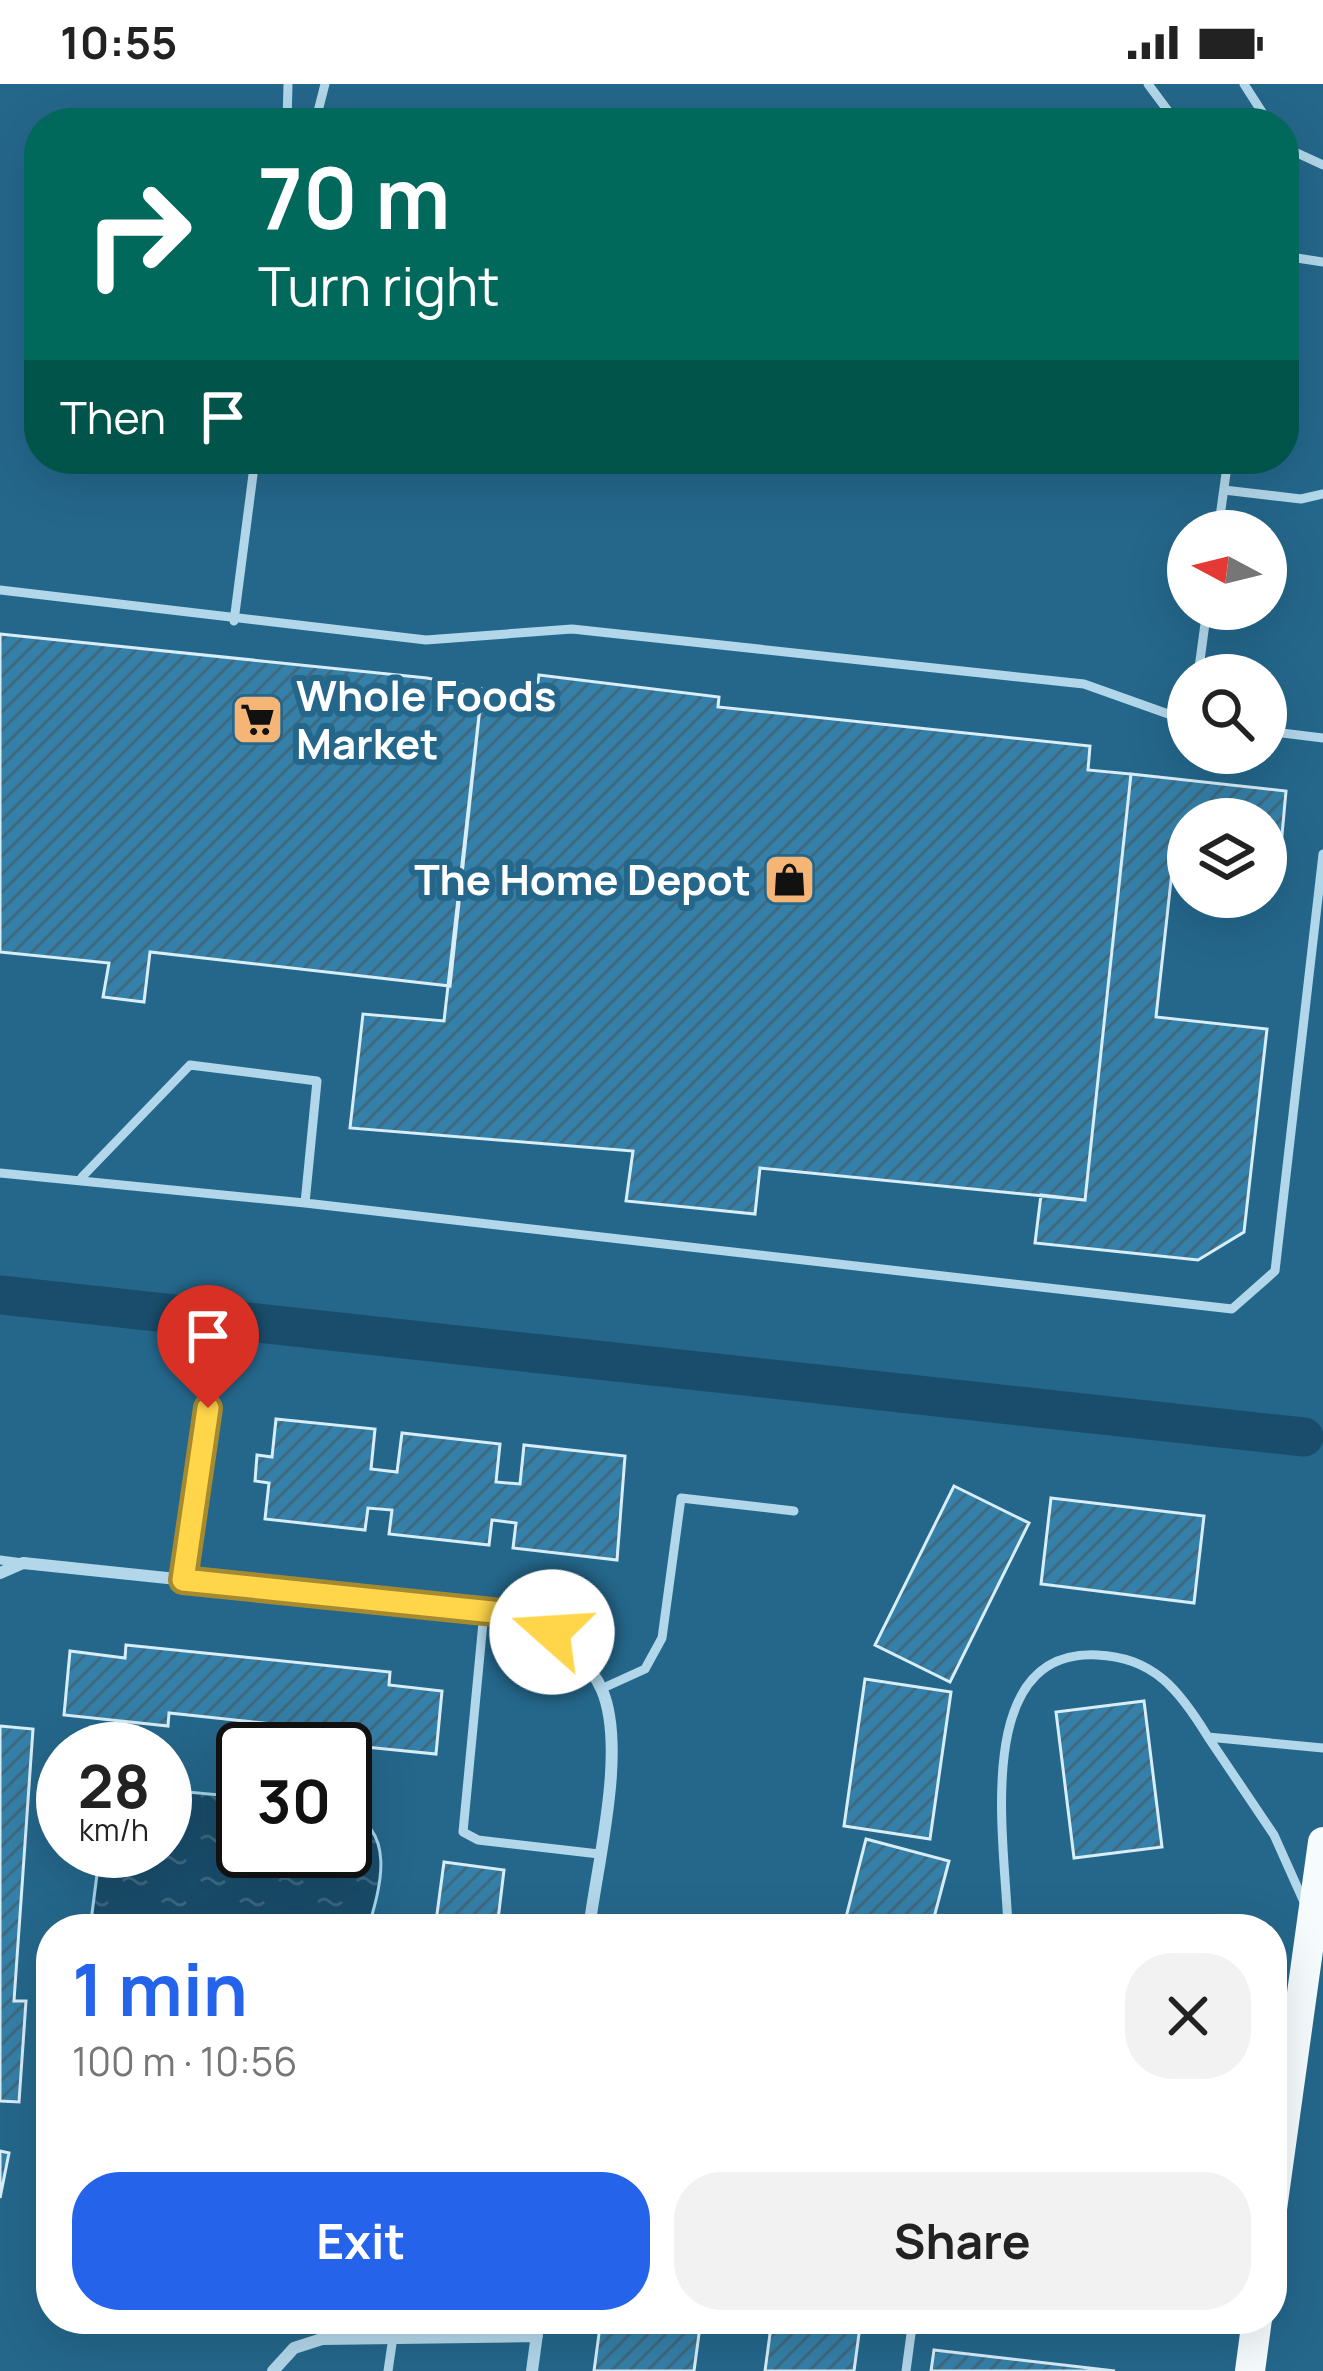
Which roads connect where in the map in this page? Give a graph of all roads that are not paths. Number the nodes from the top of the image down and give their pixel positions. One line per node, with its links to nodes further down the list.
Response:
1 (253, 474): 7 (lane)
2 (1226, 474): 3 (lane)
3 (1224, 490): 4 (lane); 5 (lane)
4 (1323, 494)
5 (1221, 510)
6 (0, 590): 7 (lane)
7 (234, 621): 8 (lane)
8 (1167, 714)
9 (1287, 734): 10 (lane)
10 (1323, 738)
11 (1323, 854): 14 (lane)
12 (0, 1172): 13 (lane)
13 (82, 1178): 14 (lane); 14 (lane)
14 (305, 1203)
15 (208, 1408): 20 (lane)
16 (794, 1510): 22 (lane)
17 (0, 1560): 18 (lane)
18 (23, 1562): 19 (street); 20 (street)
19 (0, 1574)
20 (183, 1580): 21 (street)
21 (484, 1612): 22 (street); 26 (lane)
22 (602, 1689): 26 (street)
23 (1208, 1737): 24 (lane); 28 (lane); 29 (lane)
24 (1323, 1748)
25 (1323, 1842): 29 (main road)
26 (598, 1854): 27 (street)
27 (591, 1914)
28 (1008, 1914)
29 (1312, 1919): 30 (main road)
30 (1287, 2100)
31 (911, 2334): 38 (lane)
32 (1255, 2334): 39 (main road)
33 (537, 2336): 34 (street); 37 (street)
34 (393, 2338): 35 (street); 36 (lane)
35 (273, 2371)
36 (388, 2371)
37 (532, 2371)
38 (905, 2371)
39 (1250, 2371)

